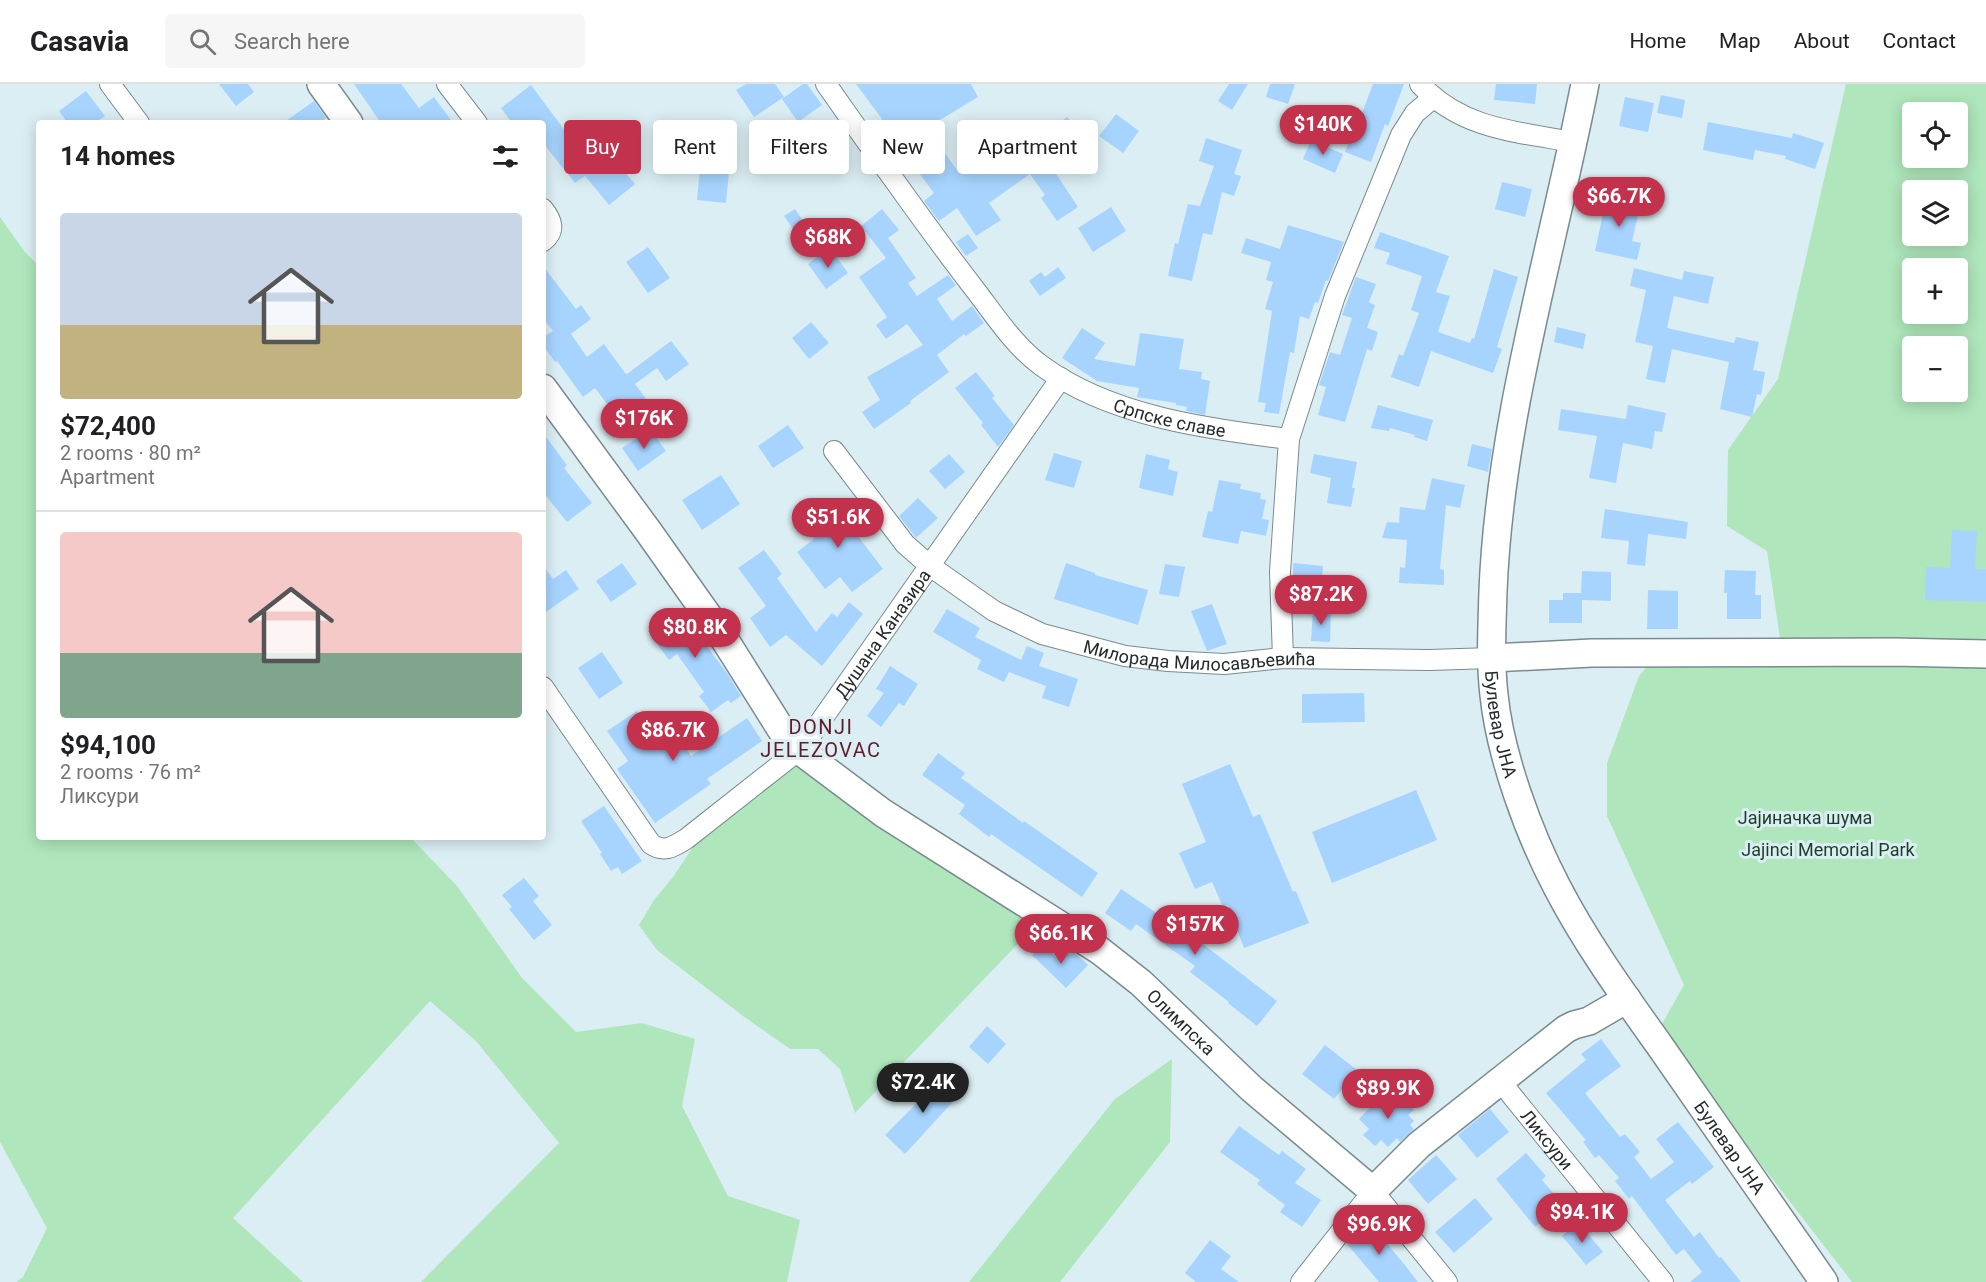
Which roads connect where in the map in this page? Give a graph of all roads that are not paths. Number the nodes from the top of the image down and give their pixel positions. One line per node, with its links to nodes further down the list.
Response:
1 (110, 84): 7 (street)
2 (321, 84): 8 (street)
3 (447, 84): 9 (street)
4 (826, 84): 13 (street, Српске славе)
5 (1585, 84): 10 (street, Булевар ЈНА)
6 (1426, 91): 10 (street); 15 (street)
7 (137, 120)
8 (347, 120)
9 (475, 120)
10 (1574, 142): 20 (street, Булевар ЈНА)
11 (546, 213): 12 (street)
12 (546, 238)
13 (1061, 378): 15 (street, Српске славе); 17 (street, Душана Каназира)
14 (546, 392): 22 (street, Олимпска)
15 (1289, 439): 19 (street)
16 (834, 451): 17 (street, Милорада Милосављевића)
17 (930, 566): 19 (street, Милорада Милосављевића); 22 (street, Душана Каназира)
18 (1986, 654): 20 (street)
19 (1283, 658): 20 (street, Милорада Милосављевића)
20 (1492, 658): 23 (street, Булевар ЈНА)
21 (546, 691): 22 (street, Душана Каназира)
22 (799, 750): 25 (street, Олимпска)
23 (1621, 991): 24 (street); 29 (street, Булевар ЈНА)
24 (1500, 1081): 25 (street); 28 (street, Ликсури)
25 (1373, 1191): 26 (street); 27 (street)
26 (1301, 1282)
27 (1447, 1282)
28 (1663, 1282)
29 (1824, 1282)

